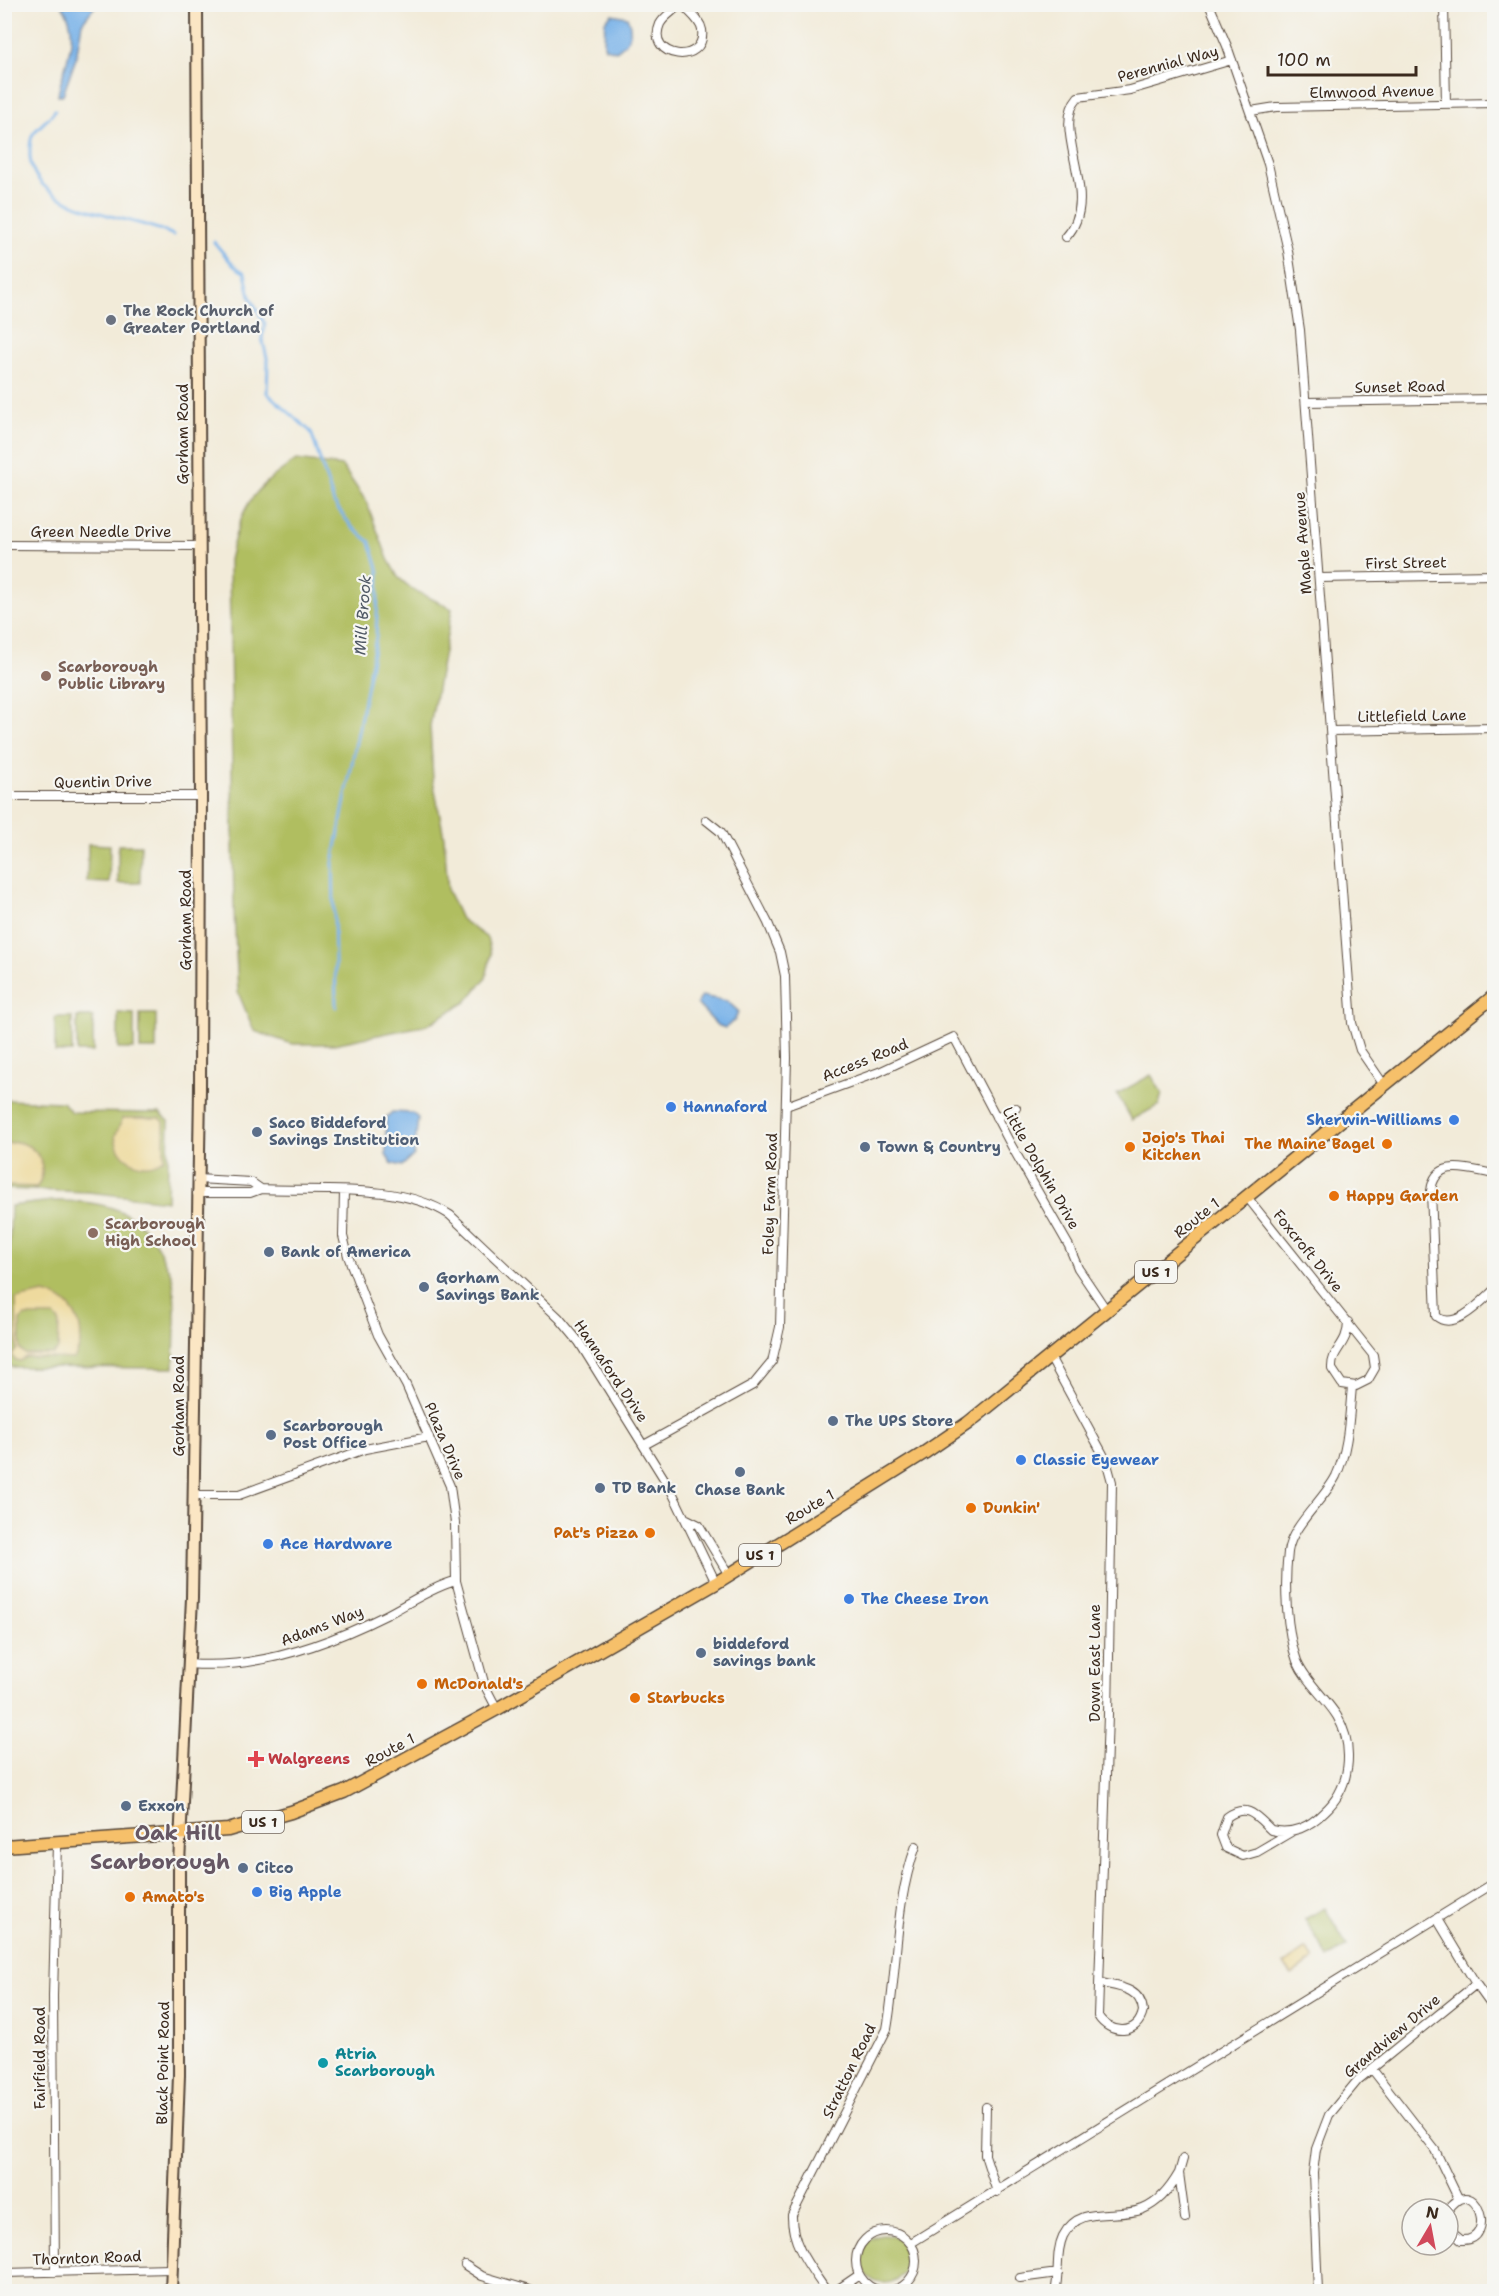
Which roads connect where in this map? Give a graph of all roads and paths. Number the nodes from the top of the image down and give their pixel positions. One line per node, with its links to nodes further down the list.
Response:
1 (197, 4): 13 (main road, Gorham Road)
2 (681, 4): 2 (street)
3 (1209, 4): 5 (street, Maple Avenue)
4 (1444, 4): 7 (street)
5 (1232, 60): 8 (street, Maple Avenue); 9 (street, Perennial Way)
6 (1494, 103): 7 (street, Elmwood Avenue)
7 (1446, 104): 8 (street, Elmwood Avenue)
8 (1251, 111): 11 (street, Maple Avenue)
9 (1066, 237)
10 (1494, 399): 11 (street, Sunset Road)
11 (1306, 402): 15 (street, Maple Avenue)
12 (4, 545): 13 (street, Green Needle Drive)
13 (198, 546): 19 (main road, Gorham Road)
14 (1494, 575): 15 (street, First Street)
15 (1319, 578): 17 (street, Maple Avenue)
16 (1494, 728): 17 (street, Littlefield Lane)
17 (1330, 731): 23 (street, Maple Avenue)
18 (4, 796): 19 (street, Quentin Drive)
19 (201, 796): 28 (main road, Gorham Road)
20 (706, 820): 24 (street, Foley Farm Road)
21 (1494, 996): 23 (main road, Route 1 / US 1)
22 (954, 1037): 24 (street, Access Road); 26 (street, Little Dolphin Drive)
23 (1384, 1085): 32 (main road, Route 1 / US 1)
24 (786, 1106): 39 (street, Foley Farm Road)
25 (1016, 1108): 26 (street)
26 (996, 1117): 34 (street, Little Dolphin Drive)
27 (1494, 1174): 33 (street)
28 (197, 1179): 29 (street, Hannaford Drive); 31 (main road, Gorham Road)
29 (261, 1189): 30 (street, Hannaford Drive); 31 (street, Hannaford Drive)
30 (344, 1192): 38 (street, Plaza Drive); 39 (street, Hannaford Drive)
31 (197, 1193): 40 (main road, Gorham Road)
32 (1247, 1197): 34 (main road, Route 1 / US 1); 35 (street, Foxcroft Drive)
33 (1494, 1290)
34 (1107, 1311): 36 (main road, Route 1 / US 1)
35 (1348, 1322): 37 (street); 37 (street, Foxcroft Drive)
36 (1050, 1358): 42 (main road, Route 1 / US 1); 54 (street, Down East Lane)
37 (1352, 1387): 47 (street)
38 (429, 1437): 40 (street); 43 (street, Plaza Drive)
39 (644, 1445): 41 (street, Hannaford Drive)
40 (194, 1495): 45 (main road, Gorham Road)
41 (687, 1519): 42 (street, Hannaford Drive); 44 (street, Hannaford Drive)
42 (729, 1575): 44 (main road, Route 1 / US 1)
43 (456, 1581): 45 (street, Adams Way); 46 (street, Plaza Drive)
44 (716, 1583): 46 (main road, Route 1 / US 1)
45 (189, 1664): 48 (main road, Gorham Road)
46 (497, 1709): 48 (main road, Route 1 / US 1)
47 (1291, 1832): 47 (street)
48 (180, 1834): 49 (main road, Route 1 / US 1); 68 (main road, Black Point Road)
49 (57, 1843): 50 (main road, Route 1 / US 1); 69 (street, Fairfield Road)
50 (4, 1846)
51 (915, 1846): 77 (street, Stratton Road)
52 (1494, 1883): 53 (street)
53 (1437, 1919): 55 (street); 61 (street)
54 (1101, 1983): 54 (street, Down East Lane)
55 (1476, 1984): 56 (street); 57 (street, Grandview Drive)
56 (1494, 2009)
57 (1372, 2069): 62 (street); 81 (street, Grandview Drive)
58 (986, 2107): 61 (street)
59 (1183, 2159): 60 (street)
60 (1179, 2173): 64 (street); 71 (street)
61 (997, 2192): 66 (street)
62 (1458, 2197)
63 (1460, 2200): 65 (street)
64 (1185, 2218)
65 (1460, 2238)
66 (911, 2243): 72 (street); 74 (street)
67 (465, 2265): 76 (street)
68 (171, 2269): 69 (street, Thornton Road); 75 (main road, Black Point Road)
69 (55, 2272): 70 (street, Thornton Road)
70 (4, 2273)
71 (1058, 2273): 73 (street); 80 (street)
72 (859, 2276): 74 (street); 78 (street)
73 (1020, 2278)
74 (907, 2283): 79 (street)
75 (171, 2292)
76 (536, 2292)
77 (827, 2292)
78 (834, 2292)
79 (912, 2292)
80 (1055, 2292)
81 (1318, 2292)

